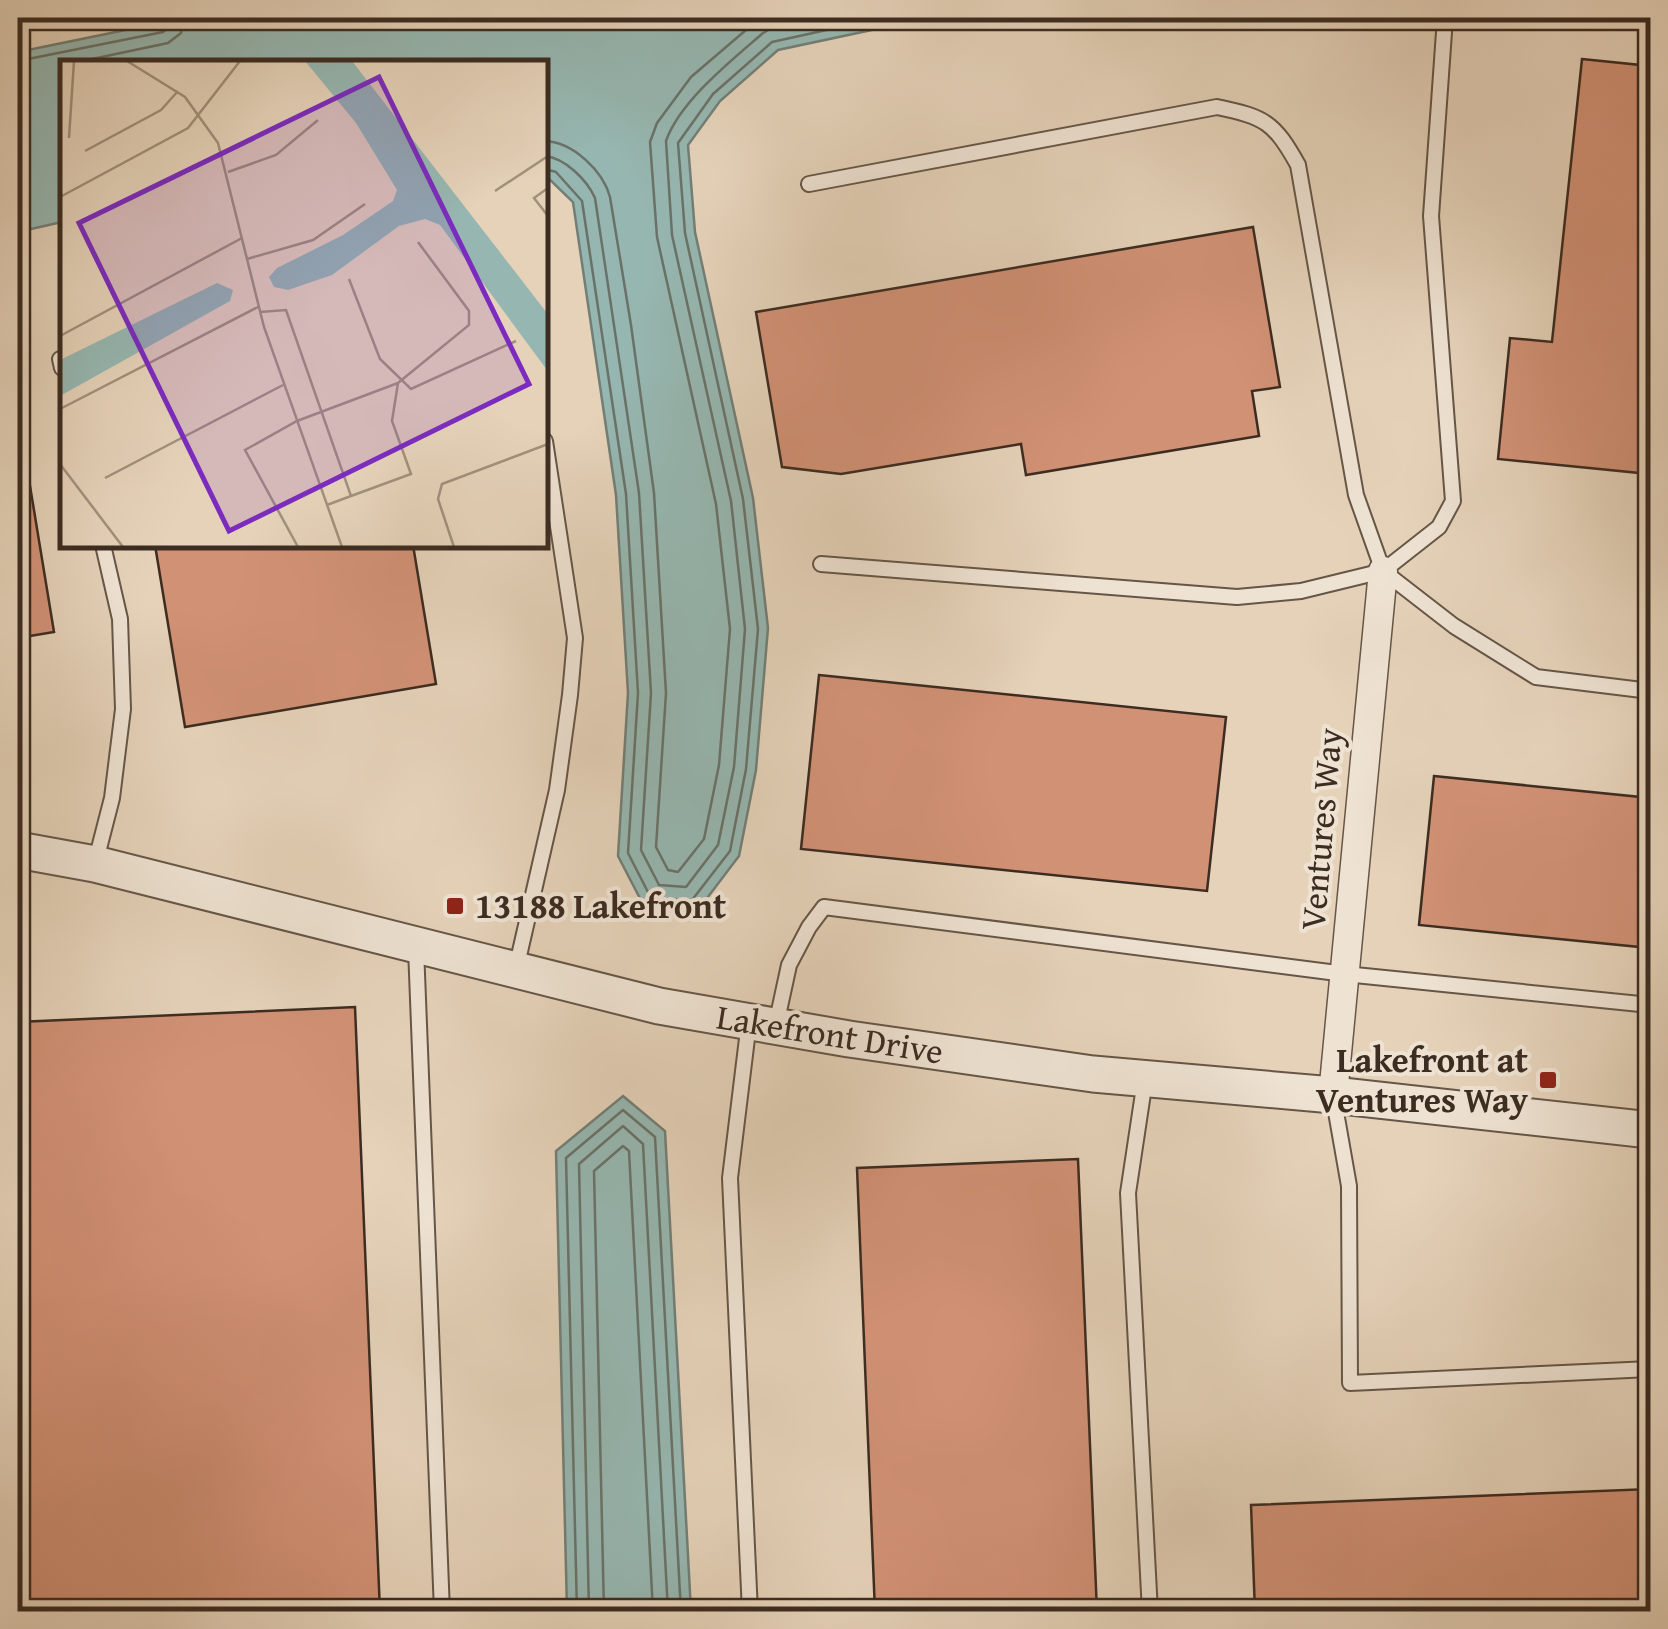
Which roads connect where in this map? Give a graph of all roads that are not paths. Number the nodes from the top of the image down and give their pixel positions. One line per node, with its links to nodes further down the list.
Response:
1 (1445, 18): 6 (lane)
2 (809, 184): 6 (lane)
3 (548, 460): 11 (lane)
4 (104, 548): 9 (lane)
5 (820, 564): 6 (lane)
6 (1383, 571): 7 (lane); 12 (street, Ventures Way)
7 (1650, 691)
8 (22, 850): 9 (street, Lakefront Drive)
9 (94, 864): 10 (street, Lakefront Drive)
10 (416, 944): 11 (street, Lakefront Drive); 19 (lane)
11 (516, 970): 14 (street, Lakefront Drive)
12 (1344, 974): 13 (lane); 14 (lane); 16 (street, Ventures Way)
13 (1650, 1005)
14 (763, 1024): 15 (street, Lakefront Drive); 20 (lane)
15 (1145, 1079): 16 (street, Lakefront Drive); 21 (lane)
16 (1333, 1095): 17 (street, Lakefront Drive); 18 (lane)
17 (1650, 1130)
18 (1650, 1369)
19 (442, 1612)
20 (750, 1612)
21 (1150, 1612)

